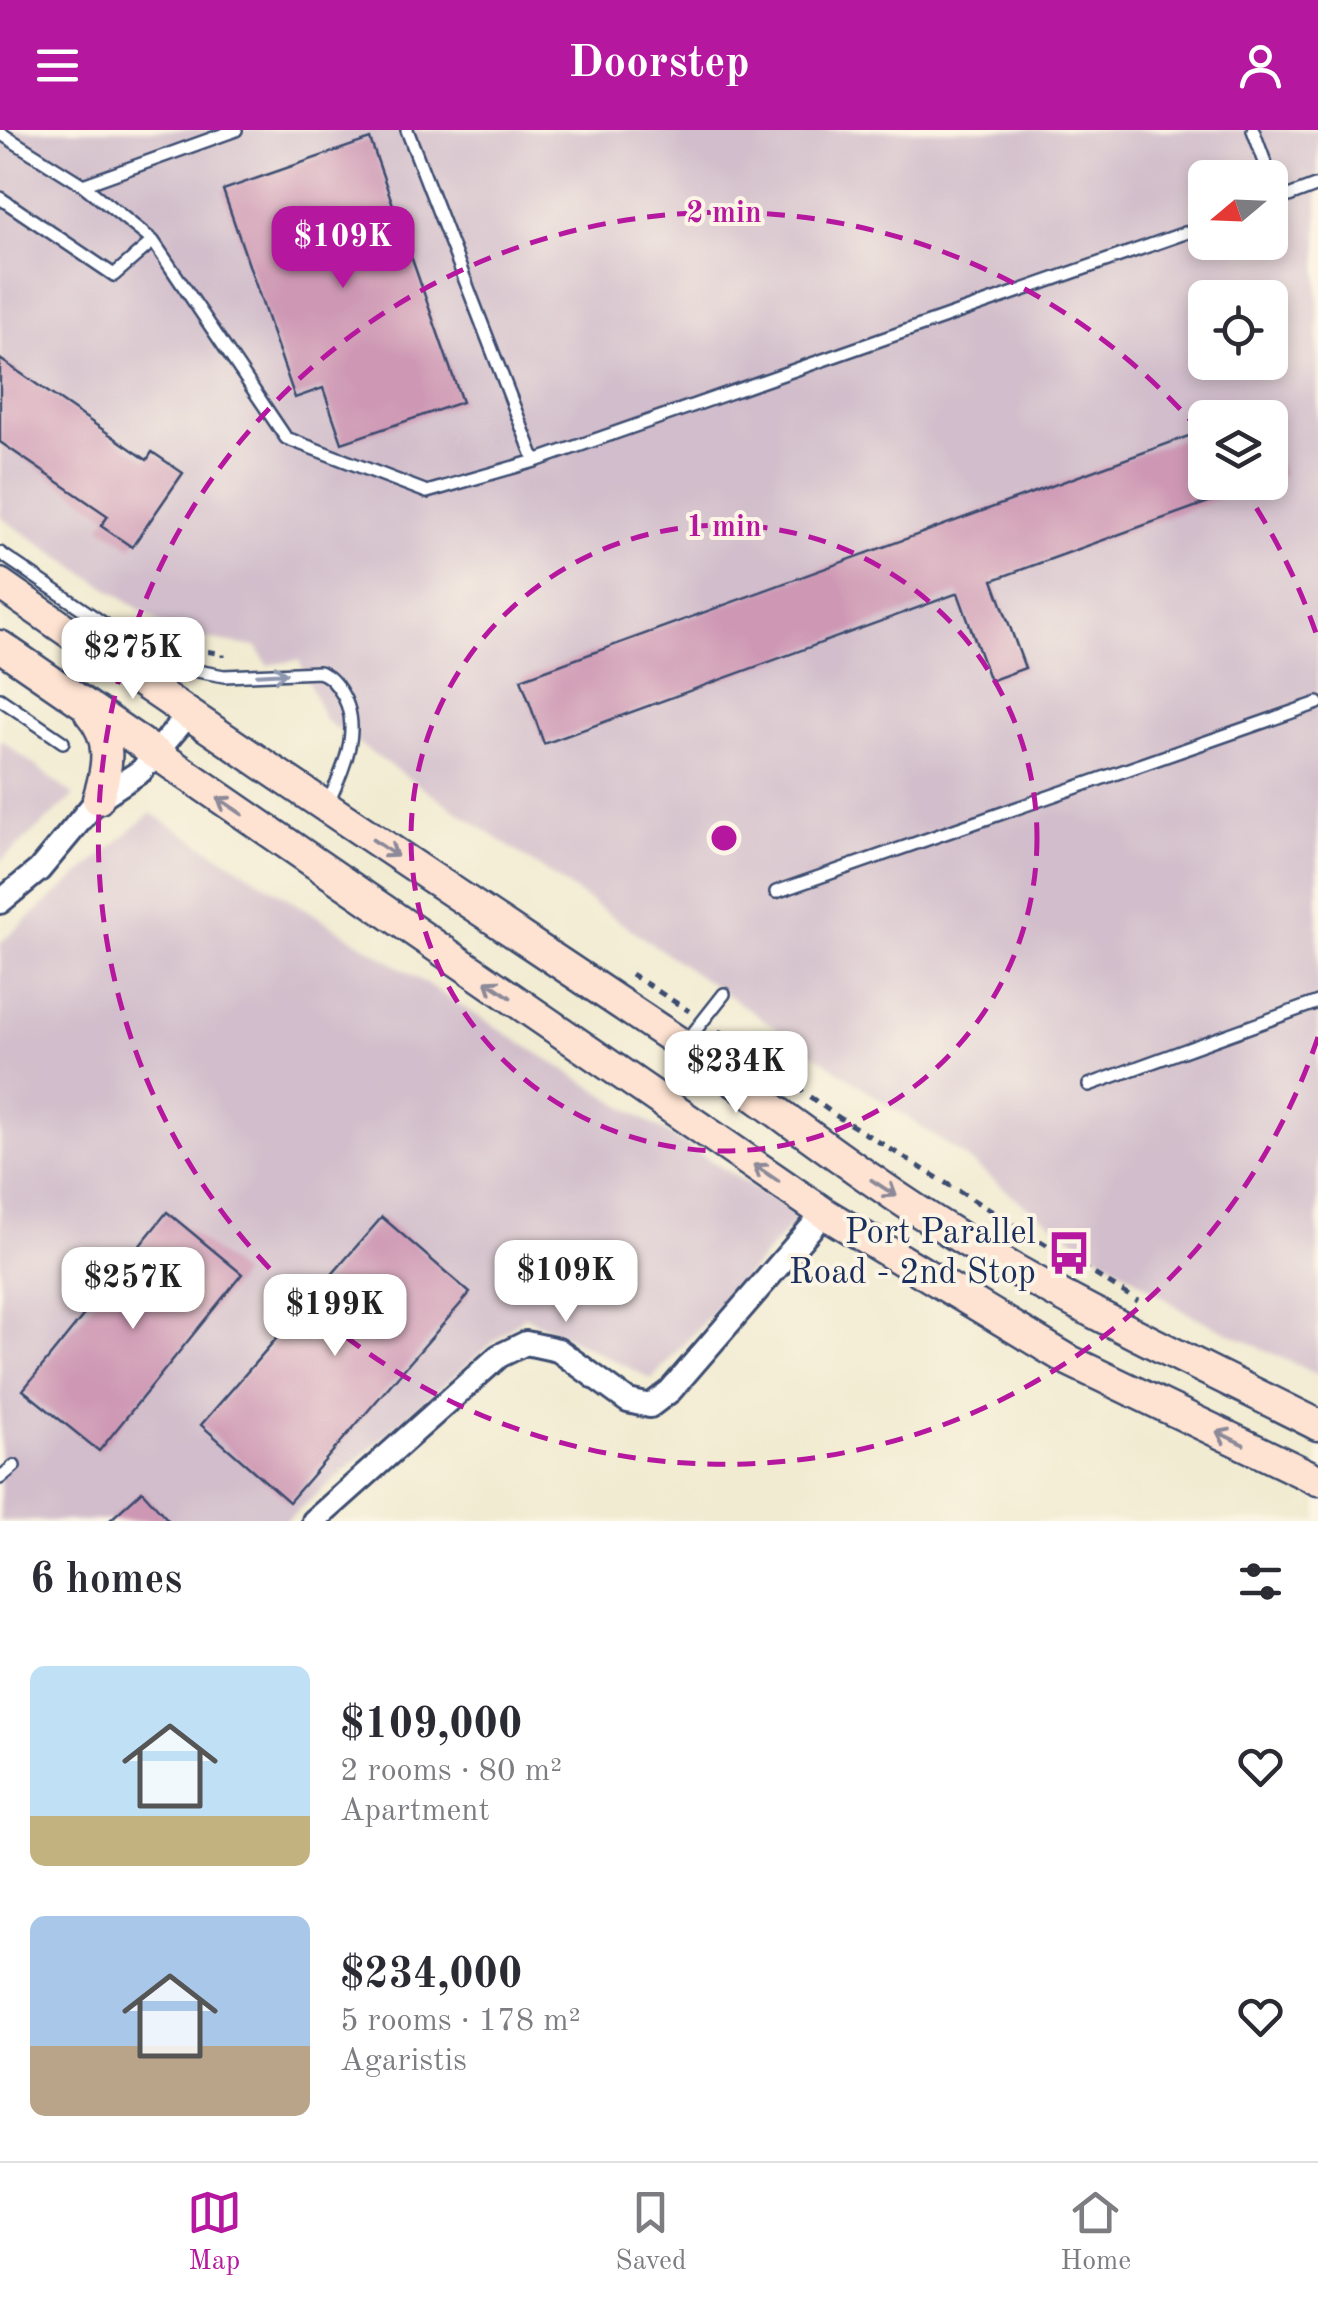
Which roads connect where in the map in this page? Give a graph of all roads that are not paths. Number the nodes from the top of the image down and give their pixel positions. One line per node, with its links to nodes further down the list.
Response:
1 (236, 130): 6 (lane)
2 (407, 130): 12 (lane)
3 (1254, 130): 5 (lane)
4 (0, 133): 6 (lane)
5 (1262, 160)
6 (84, 185): 11 (lane)
7 (1318, 185): 8 (lane)
8 (1288, 197)
9 (0, 198): 11 (lane)
10 (1188, 232): 12 (lane)
11 (153, 241): 12 (lane)
12 (534, 461)
13 (0, 553): 23 (lane, one-way to 23)
14 (0, 584): 19 (main road)
15 (0, 646): 16 (main road)
16 (76, 698): 21 (main road); 22 (main road)
17 (0, 699): 20 (lane)
18 (1318, 702): 24 (lane)
19 (188, 715): 21 (street); 23 (main road)
20 (63, 742)
21 (154, 754): 22 (street); 30 (main road, one-way to 21)
22 (98, 799): 25 (street)
23 (326, 808): 28 (main road, one-way to 28)
24 (776, 892)
25 (0, 902)
26 (724, 994): 28 (lane)
27 (1318, 1002): 29 (lane)
28 (683, 1046): 31 (main road, one-way to 31)
29 (1089, 1085)
30 (824, 1212): 34 (main road, one-way to 30); 35 (street)
31 (1318, 1425)
32 (14, 1466): 33 (lane)
33 (0, 1478)
34 (1318, 1480)
35 (314, 1521)

